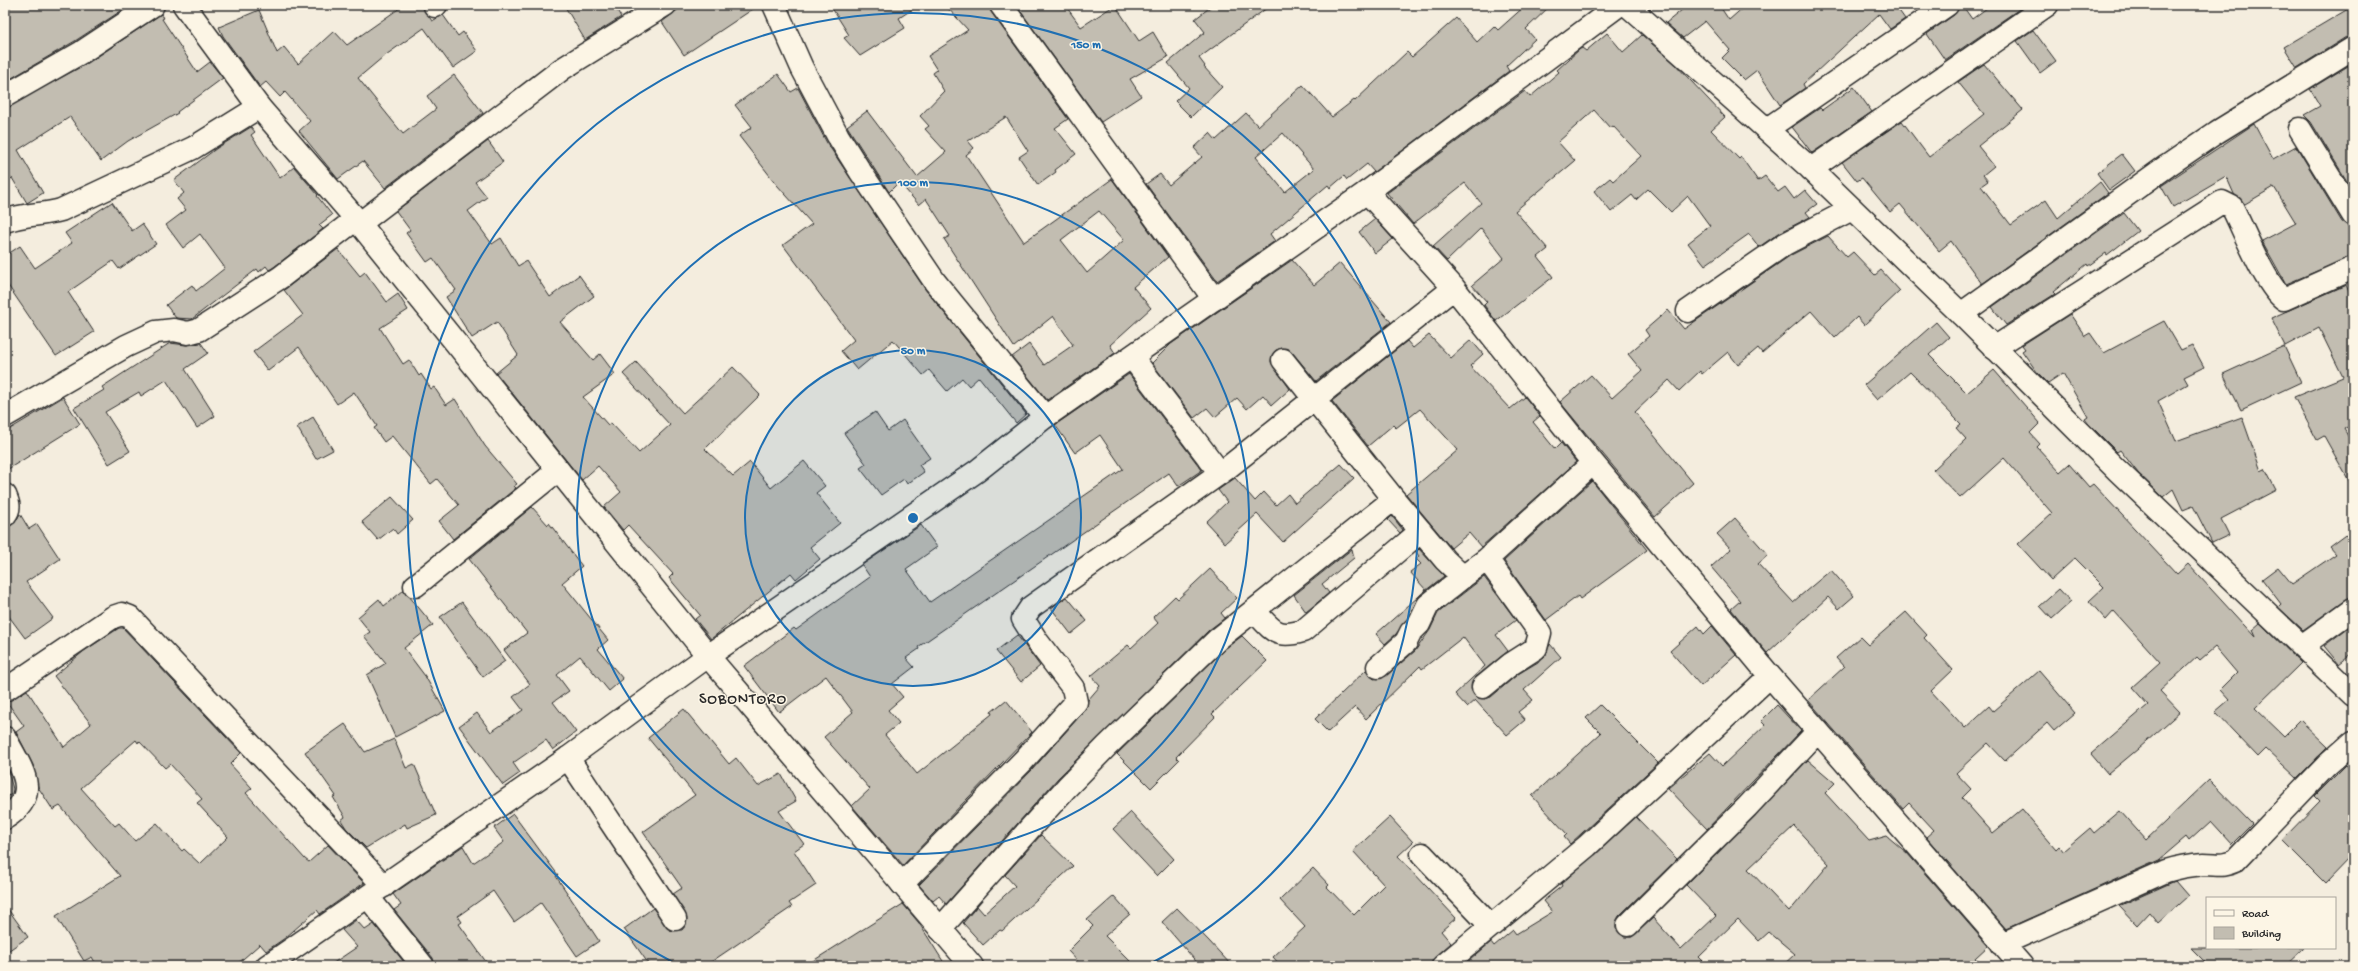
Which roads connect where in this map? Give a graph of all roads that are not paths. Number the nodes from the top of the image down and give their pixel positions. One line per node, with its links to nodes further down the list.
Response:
1 (154, 5): 11 (street)
2 (184, 5): 12 (street)
3 (665, 5): 20 (street)
4 (774, 5): 31 (street)
5 (1000, 5): 23 (street)
6 (1620, 5): 16 (street)
7 (1627, 5): 13 (street)
8 (1947, 5): 13 (street)
9 (2047, 5): 15 (street)
10 (2353, 48): 25 (street)
11 (5, 96)
12 (259, 107): 19 (street); 20 (street)
13 (1767, 129): 15 (street)
14 (2300, 129): 18 (street)
15 (1811, 169): 17 (street)
16 (1367, 192): 22 (street); 23 (street)
17 (1852, 209): 24 (street); 25 (street)
18 (2353, 215)
19 (5, 221)
20 (358, 221): 30 (street); 33 (street)
21 (2353, 268): 26 (street)
22 (1454, 288): 29 (street); 32 (street)
23 (1214, 299): 27 (street)
24 (1688, 311)
25 (1961, 314): 26 (street)
26 (1994, 348): 44 (street)
27 (1132, 356): 31 (street); 34 (street)
28 (1283, 360): 29 (street)
29 (1315, 399): 34 (street); 36 (street)
30 (5, 416)
31 (1045, 417): 45 (street)
32 (1593, 463): 39 (street); 47 (street)
33 (558, 470): 41 (street); 45 (street)
34 (1220, 473): 57 (street)
35 (5, 495): 37 (street)
36 (1394, 498): 38 (street); 43 (street)
37 (5, 515)
38 (1421, 531): 40 (street); 43 (street)
39 (1487, 559): 40 (street); 48 (street)
40 (1463, 577): 46 (street)
41 (414, 586)
42 (2353, 609): 44 (street)
43 (1254, 611): 62 (street)
44 (2302, 646): 50 (street)
45 (708, 656): 54 (street); 57 (street)
46 (1378, 667)
47 (1770, 676): 51 (street); 61 (street)
48 (1483, 687)
49 (5, 690): 58 (street)
50 (2353, 695)
51 (1818, 731): 60 (street); 63 (street)
52 (5, 738): 55 (street)
53 (2353, 742): 63 (street)
54 (568, 758): 58 (street); 59 (street)
55 (5, 818)
56 (1422, 854): 61 (street)
57 (902, 884): 62 (street)
58 (376, 892): 64 (street); 65 (street)
59 (675, 918)
60 (1628, 925)
61 (1491, 926): 67 (street)
62 (940, 929): 66 (street)
63 (2011, 959)
64 (268, 966)
65 (423, 966)
66 (972, 966)
67 (1442, 966)

